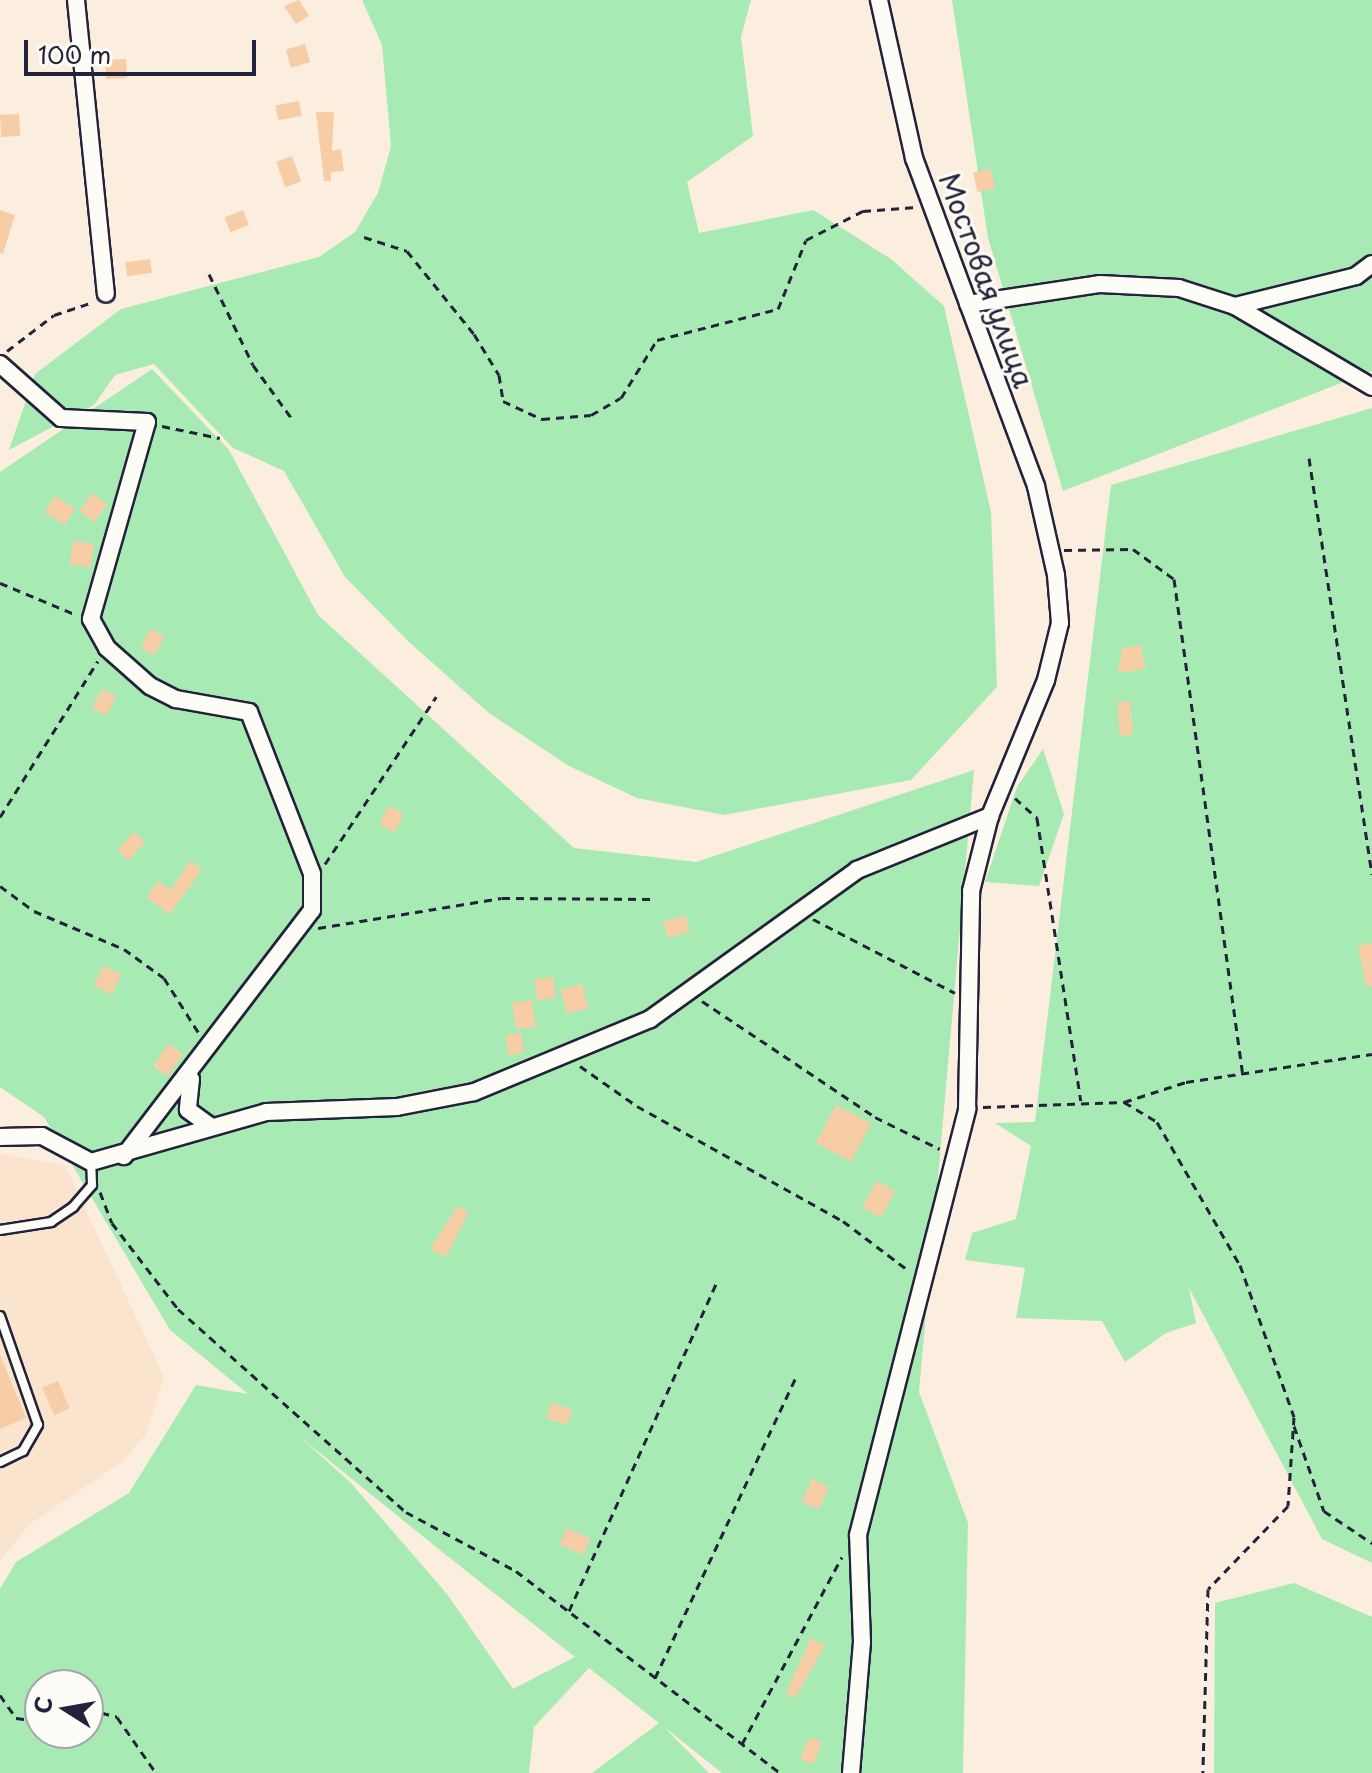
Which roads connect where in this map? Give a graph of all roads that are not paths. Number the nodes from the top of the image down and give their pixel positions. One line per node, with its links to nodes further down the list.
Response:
1 (76, 0): 4 (street)
2 (879, 0): 5 (street, Мостовая улица)
3 (1372, 264): 6 (street)
4 (106, 293)
5 (968, 304): 6 (street); 9 (street, Мостовая улица)
6 (1235, 306): 8 (street)
7 (0, 364): 10 (street)
8 (1372, 387)
9 (990, 816): 11 (street); 18 (street, Мостовая улица)
10 (192, 1072): 11 (street); 13 (street)
11 (211, 1127): 13 (street)
12 (0, 1137): 14 (street)
13 (124, 1156): 14 (street)
14 (91, 1162): 15 (lane)
15 (0, 1230)
16 (0, 1316): 17 (lane)
17 (0, 1462)
18 (851, 1773)

